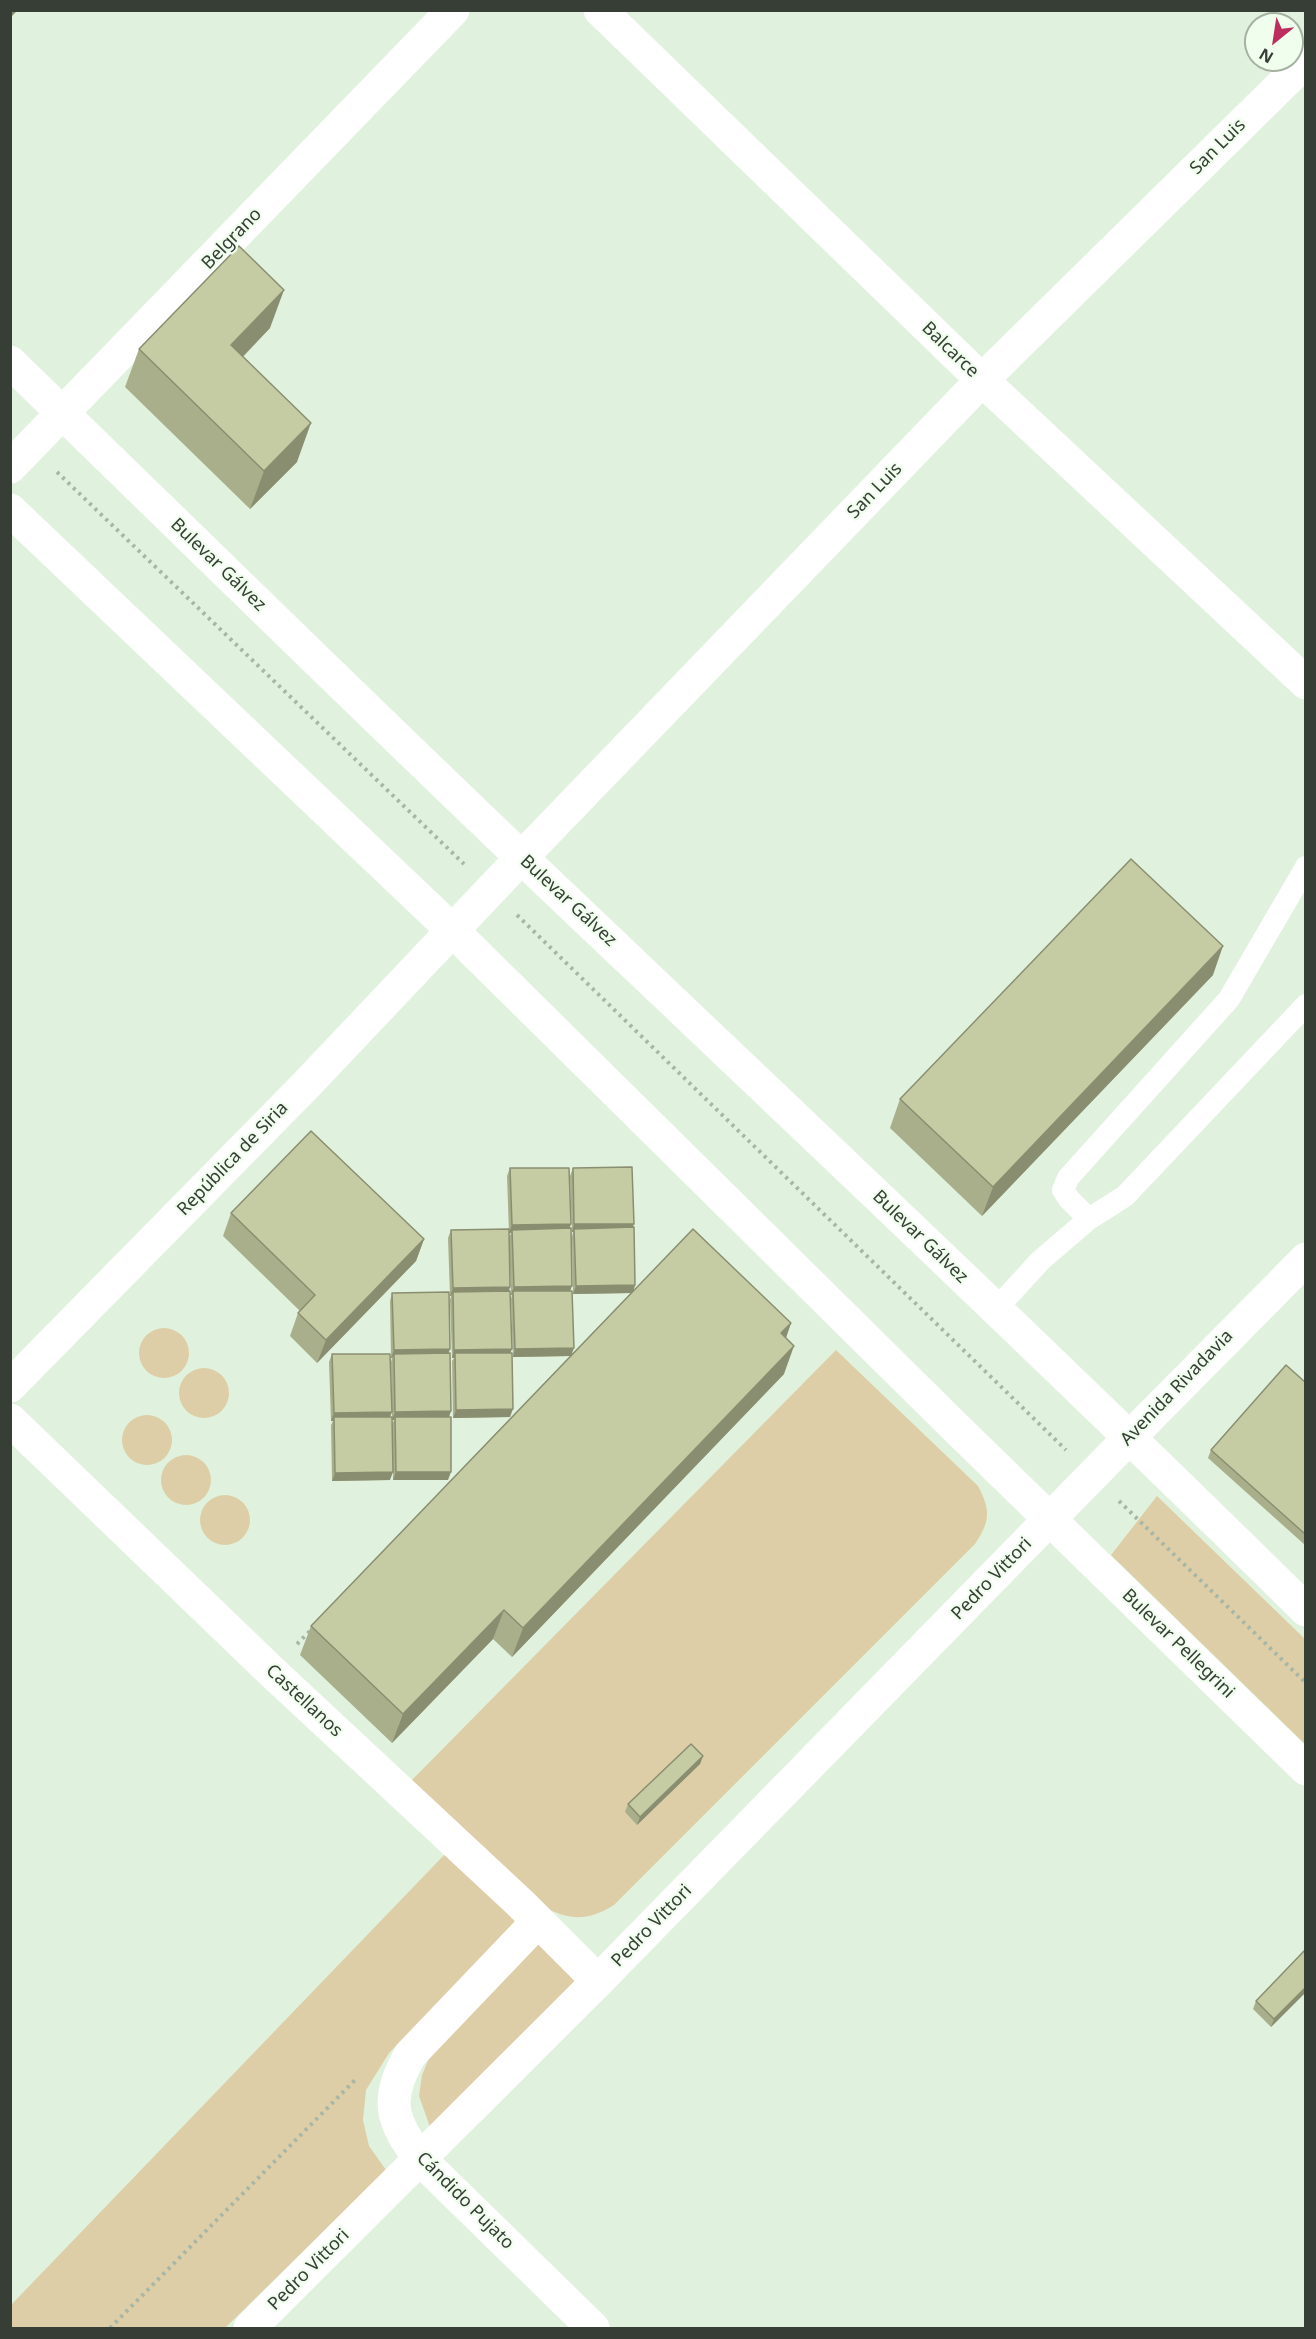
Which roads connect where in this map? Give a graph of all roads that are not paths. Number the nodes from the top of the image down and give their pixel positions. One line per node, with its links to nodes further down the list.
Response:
1 (453, 10): 6 (street, Belgrano)
2 (600, 10): 5 (street, Balcarce)
3 (1305, 61): 5 (street, San Luis)
4 (10, 362): 6 (street, Bulevar Gálvez)
5 (982, 380): 9 (street, Balcarce); 10 (street, San Luis)
6 (63, 413): 7 (street, Belgrano); 10 (street, Bulevar Gálvez)
7 (21, 457)
8 (10, 510): 12 (street)
9 (1305, 683)
10 (522, 857): 12 (street, San Luis); 16 (street, Bulevar Gálvez)
11 (1305, 867): 14 (lane)
12 (453, 931): 17 (street, República de Siria); 20 (street)
13 (1305, 1005): 14 (lane)
14 (1089, 1219): 16 (lane)
15 (1305, 1259): 19 (street, Avenida Rivadavia)
16 (996, 1309): 19 (street, Bulevar Gálvez)
17 (10, 1386)
18 (10, 1420): 23 (street, Castellanos)
19 (1130, 1437): 20 (street, Avenida Rivadavia); 21 (street)
20 (1050, 1520): 22 (street, Bulevar Pellegrini); 24 (street, Pedro Vittori)
21 (1305, 1610)
22 (1305, 1769)
23 (538, 1921): 24 (street, Castellanos); 25 (street, Cándido Pujato)
24 (598, 1981): 25 (street, Pedro Vittori)
25 (421, 2160): 26 (street, Pedro Vittori); 27 (street, Cándido Pujato)
26 (250, 2328)
27 (593, 2328)

